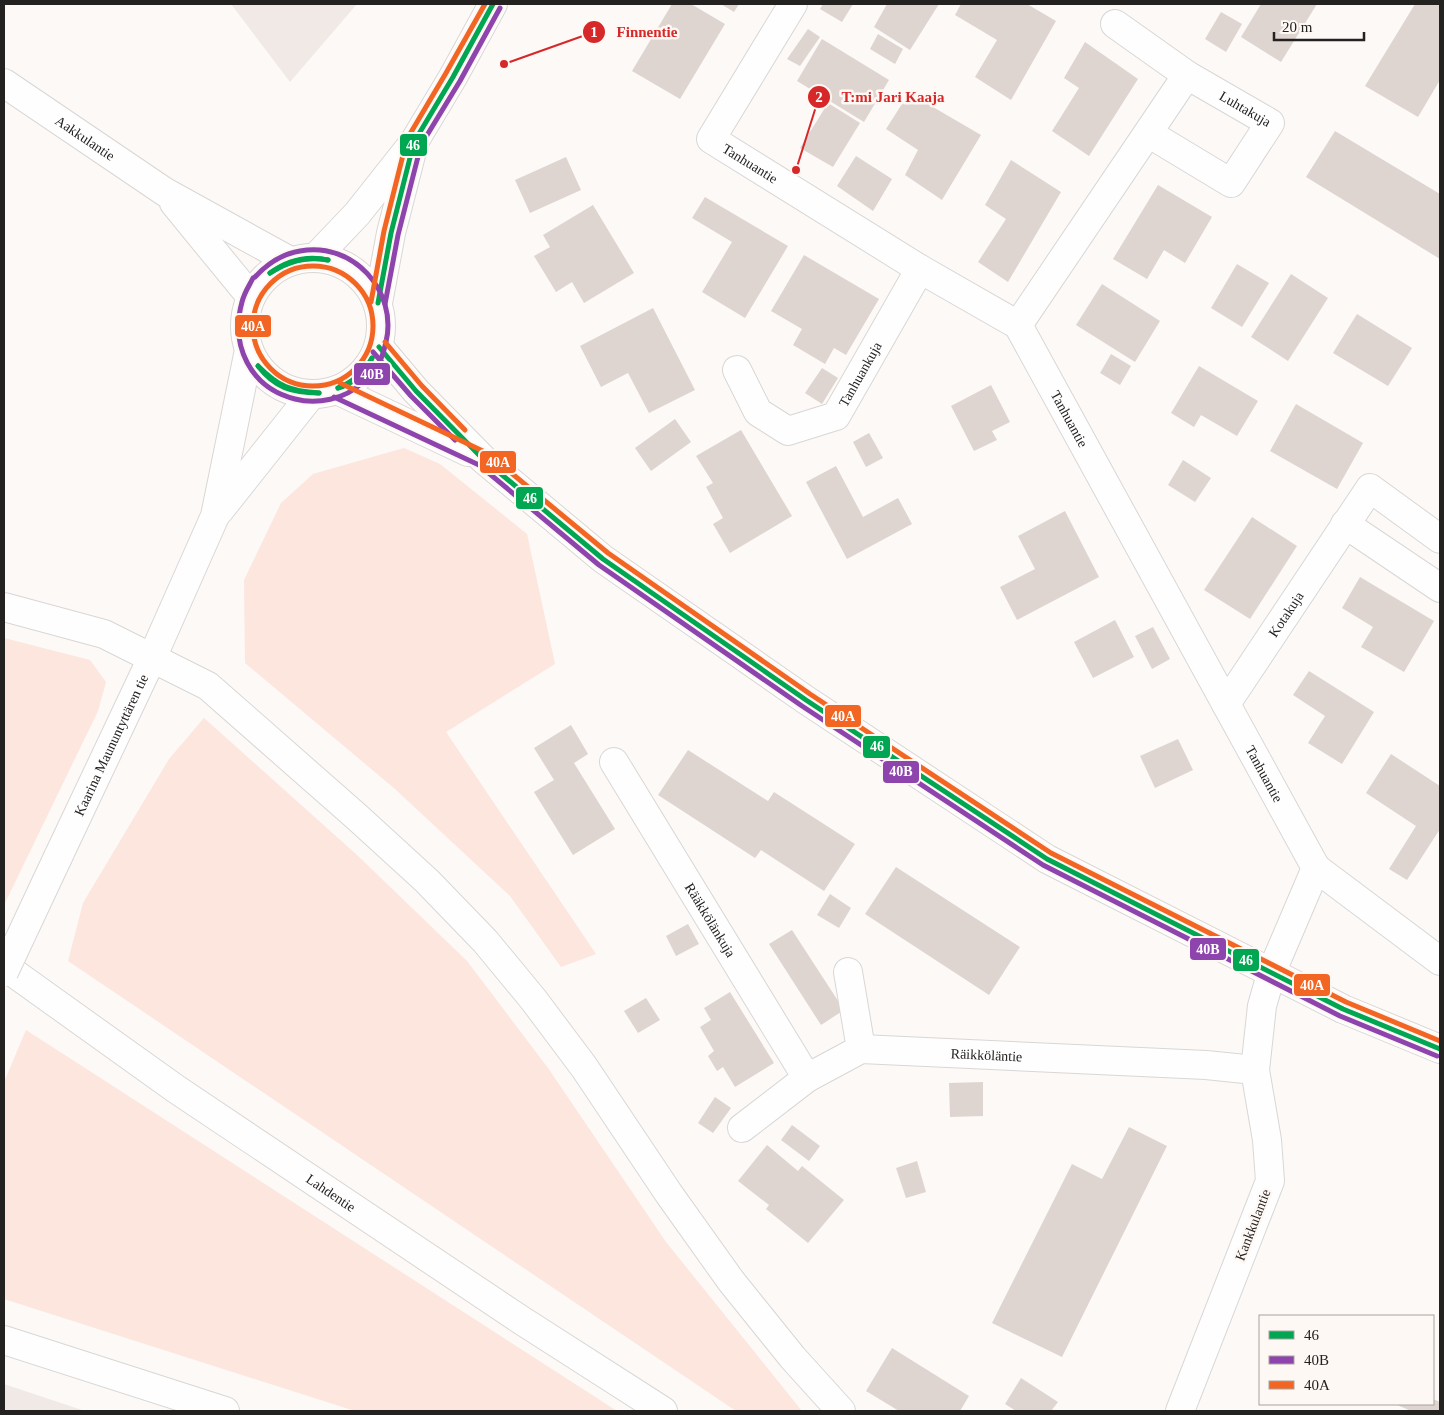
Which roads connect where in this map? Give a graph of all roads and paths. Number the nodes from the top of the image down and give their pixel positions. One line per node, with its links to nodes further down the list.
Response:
1 (493, 4): 7 (main road)
2 (793, 4): 11 (main road, Tanhuantie)
3 (1115, 24): 4 (main road)
4 (1186, 75): 6 (main road); 6 (main road, Luhtakuja)
5 (4, 83): 8 (main road, Aakkulantie)
6 (1148, 133): 14 (main road)
7 (414, 142): 9 (main road); 13 (main road)
8 (165, 192): 10 (main road, Aakkulantie); 12 (main road, Aakkulantie)
9 (316, 257): 10 (main road); 13 (main road)
10 (290, 261): 12 (main road)
11 (920, 270): 14 (main road, Tanhuantie); 17 (main road, Tanhuankuja)
12 (251, 297): 16 (main road)
13 (378, 303): 15 (main road)
14 (1018, 325): 27 (main road, Tanhuantie)
15 (379, 347): 18 (main road); 20 (main road)
16 (249, 350): 19 (main road); 21 (main road, Kaarina Maununtyttären tie)
17 (738, 370)
18 (337, 390): 19 (main road); 20 (main road)
19 (310, 394): 21 (main road, Kaarina Maununtyttären tie)
20 (483, 459): 32 (main road)
21 (215, 516): 26 (main road, Kaarina Maununtyttären tie)
22 (1345, 524): 23 (main road, Kotakuja); 24 (main road); 27 (main road, Kotakuja)
23 (1440, 539)
24 (1440, 589)
25 (4, 607): 26 (main road)
26 (152, 658): 33 (main road, Kaarina Maununtyttären tie, bridge); 43 (main road)
27 (1226, 704): 29 (main road, Tanhuantie)
28 (614, 762): 38 (main road, Rääkkölänkuja)
29 (1316, 868): 30 (main road); 32 (main road)
30 (1440, 961)
31 (4, 966): 42 (main road, Lahdentie)
32 (1272, 971): 36 (main road); 37 (main road, Kankkulantie)
33 (4, 972)
34 (848, 972): 35 (main road)
35 (861, 1049): 37 (main road, Räikköläntie); 38 (main road)
36 (1440, 1049)
37 (1255, 1070): 44 (main road, Kankkulantie)
38 (807, 1078): 39 (main road)
39 (742, 1128)
40 (4, 1340): 41 (main road)
41 (225, 1411)
42 (662, 1411)
43 (841, 1411)
44 (1180, 1411)

